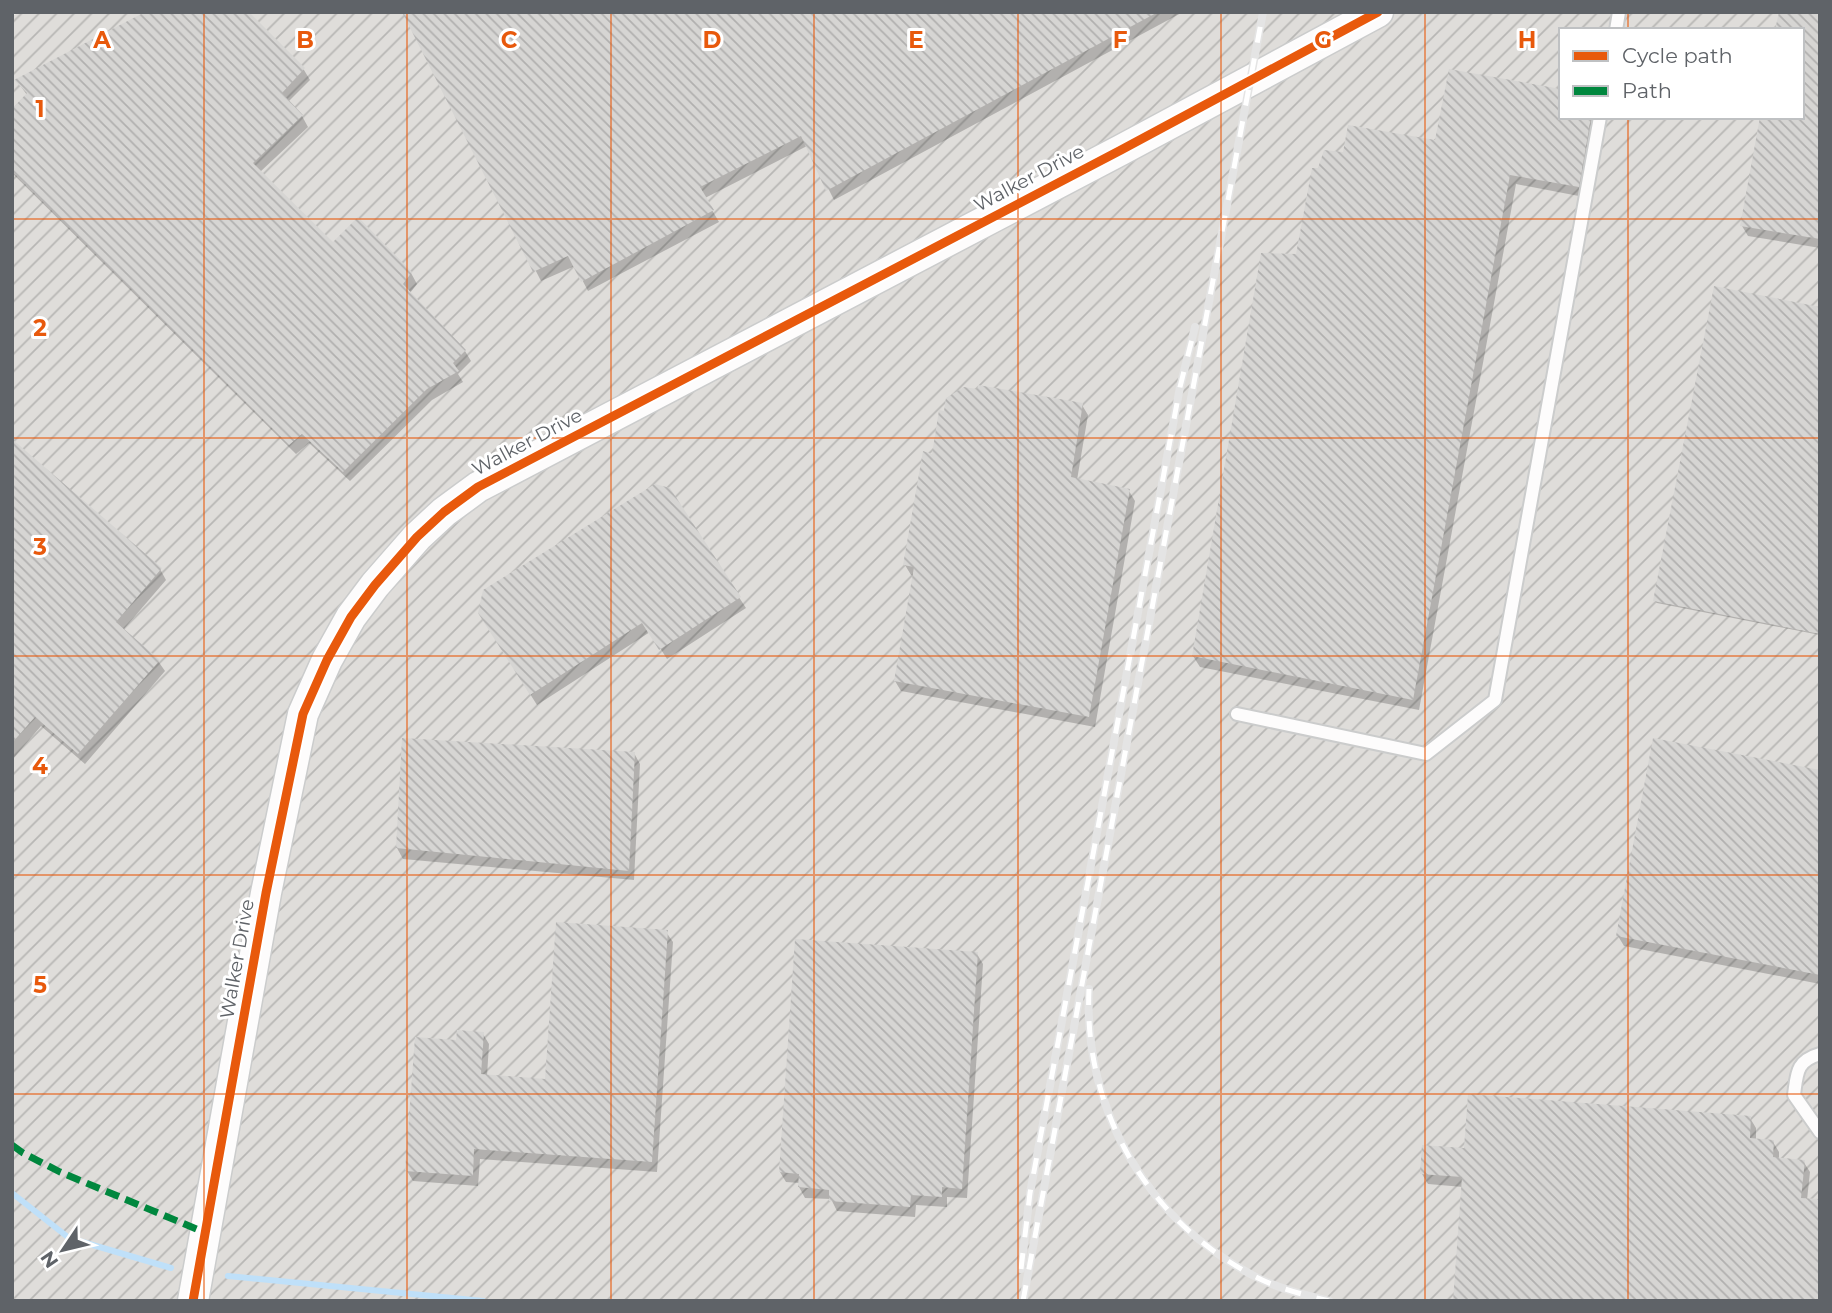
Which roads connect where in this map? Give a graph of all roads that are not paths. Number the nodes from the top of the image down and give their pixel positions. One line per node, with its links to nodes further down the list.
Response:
1 (1378, 12): 6 (street, Walker Drive)
2 (1600, 119): 3 (lane)
3 (1237, 714)
4 (1820, 1054): 5 (lane)
5 (1820, 1132)
6 (193, 1301)

